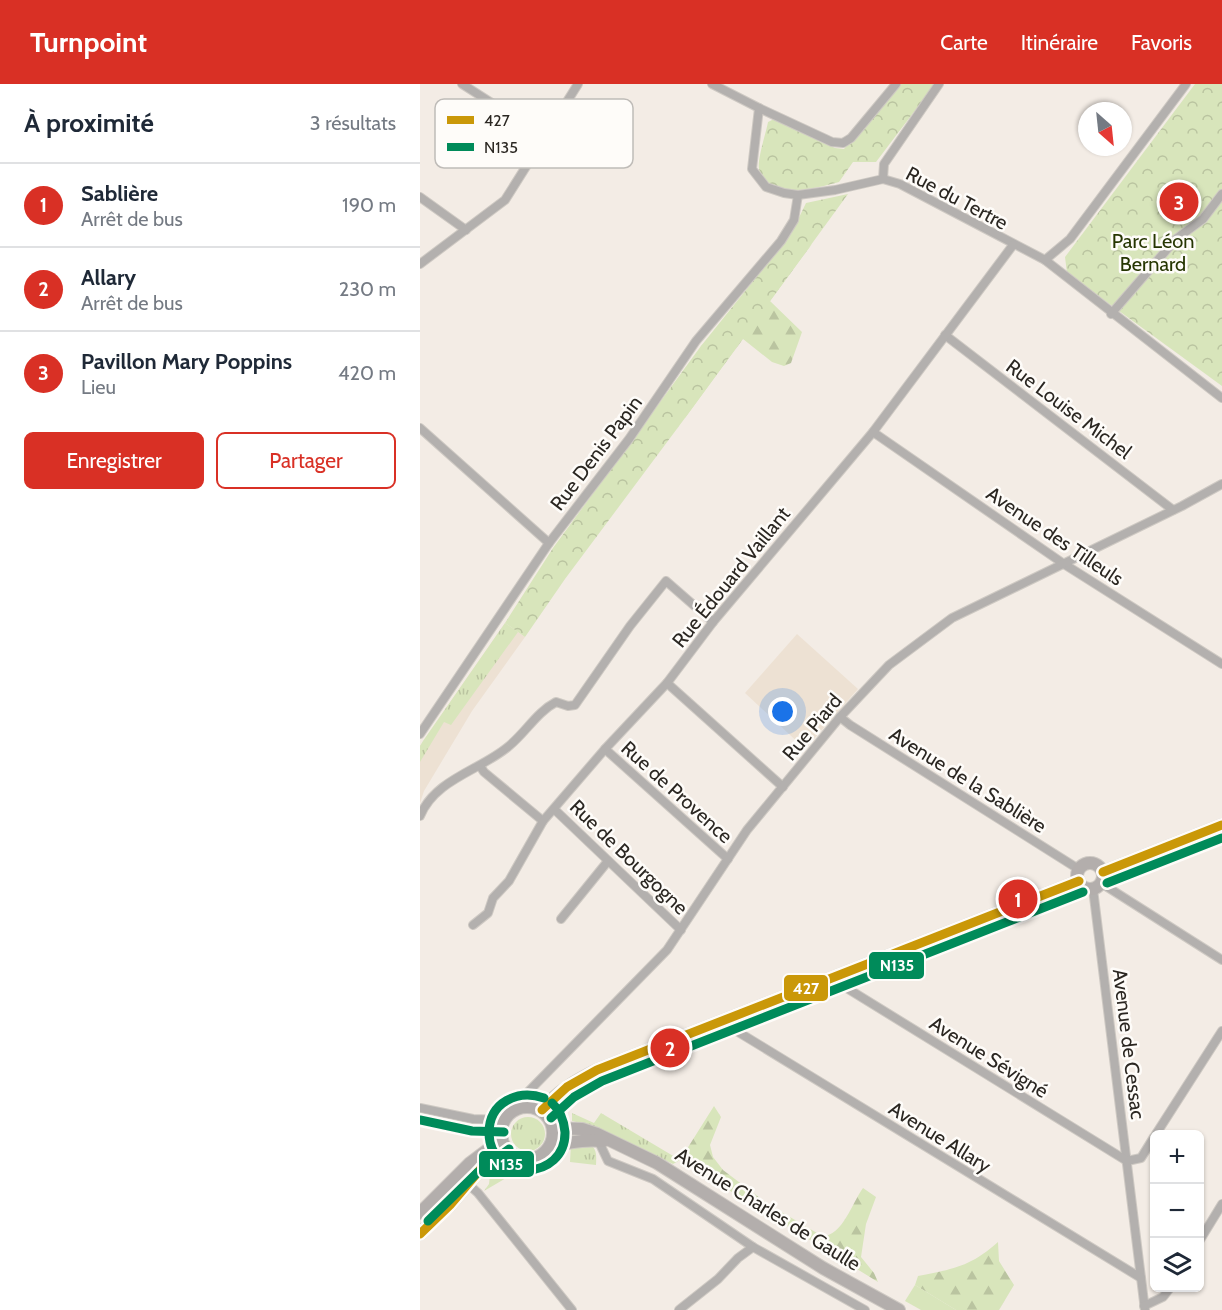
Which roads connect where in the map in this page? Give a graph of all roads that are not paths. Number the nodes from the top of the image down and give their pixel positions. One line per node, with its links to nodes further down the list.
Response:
1 (462, 84): 7 (street)
2 (578, 84): 8 (street)
3 (712, 84): 9 (street)
4 (896, 84): 9 (street)
5 (939, 84): 11 (street)
6 (1185, 84): 17 (street)
7 (485, 99)
8 (569, 99)
9 (759, 108): 13 (street, Rue du Tertre)
10 (525, 168): 15 (street)
11 (883, 179): 13 (street, Rue du Tertre); 16 (street, Rue du Tertre)
12 (1222, 194): 19 (street)
13 (798, 195): 26 (street, Rue Denis Papin)
14 (420, 197): 15 (street)
15 (466, 230): 18 (street)
16 (1013, 245): 17 (street, Rue du Tertre); 20 (street, Rue Édouard Vaillant)
17 (1044, 261): 19 (street, Rue du Tertre)
18 (420, 264)
19 (1111, 314): 21 (street, Rue du Tertre)
20 (945, 335): 23 (street, Rue Édouard Vaillant); 25 (street, Rue Louise Michel)
21 (1222, 398)
22 (420, 428): 26 (street)
23 (873, 432): 27 (street, Avenue des Tilleuls); 28 (street, Rue Édouard Vaillant)
24 (1222, 484): 25 (street, Rue Piard)
25 (1173, 510): 27 (street, Rue Piard)
26 (549, 543): 32 (street, Rue Denis Papin)
27 (1064, 564): 29 (street, Avenue des Tilleuls); 31 (street, Rue Piard)
28 (713, 622): 30 (street, Rue Édouard Vaillant); 34 (street)
29 (1222, 664)
30 (667, 682): 33 (street, Rue Édouard Vaillant); 35 (street)
31 (840, 717): 35 (street, Rue Piard); 42 (street, Avenue de la Sablière)
32 (420, 734)
33 (605, 749): 36 (street, Rue Édouard Vaillant); 40 (street, Rue de Provence)
34 (480, 766): 37 (street); 38 (street, Rue de Bourgogne)
35 (783, 787): 40 (street, Rue Piard)
36 (554, 809): 38 (street, Rue Édouard Vaillant); 41 (street, Rue de Bourgogne)
37 (420, 816)
38 (543, 821): 45 (street, Rue Édouard Vaillant)
39 (1222, 825): 43 (street)
40 (728, 859): 46 (street, Rue Piard)
41 (608, 861): 44 (street); 46 (street, Rue de Bourgogne)
42 (1079, 875): 43 (street); 43 (street); 48 (street)
43 (1099, 881): 47 (street); 63 (street, Avenue de Cessac)
44 (561, 919)
45 (473, 926)
46 (681, 930): 51 (street, Rue Piard)
47 (1222, 960)
48 (838, 975): 49 (street); 63 (street, Avenue Sévigné)
49 (727, 1019): 53 (street); 70 (street, Avenue Allary)
50 (1222, 1030): 56 (street)
51 (526, 1107): 53 (street); 54 (street)
52 (420, 1108): 54 (street)
53 (542, 1110): 55 (street)
54 (504, 1120): 57 (street)
55 (553, 1128): 59 (street, Avenue Charles de Gaulle); 61 (street)
56 (1159, 1130)
57 (502, 1139): 62 (street); 66 (street)
58 (598, 1140): 59 (street, Avenue Charles de Gaulle); 61 (street, Avenue Charles de Gaulle); 69 (street, Avenue Charles de Gaulle)
59 (616, 1142): 76 (street, Avenue Charles de Gaulle)
60 (1150, 1144): 63 (street)
61 (549, 1148): 62 (street)
62 (510, 1152): 64 (street)
63 (1127, 1161): 70 (street, Avenue de Cessac)
64 (468, 1184): 67 (street); 73 (street)
65 (1222, 1204): 68 (street)
66 (420, 1213)
67 (420, 1234)
68 (1201, 1238)
69 (753, 1247): 74 (street); 75 (street, Avenue Charles de Gaulle)
70 (1141, 1278): 72 (street, Avenue de Cessac)
71 (1166, 1292): 72 (street)
72 (1145, 1308)
73 (572, 1310)
74 (679, 1310)
75 (865, 1310)
76 (899, 1310)

